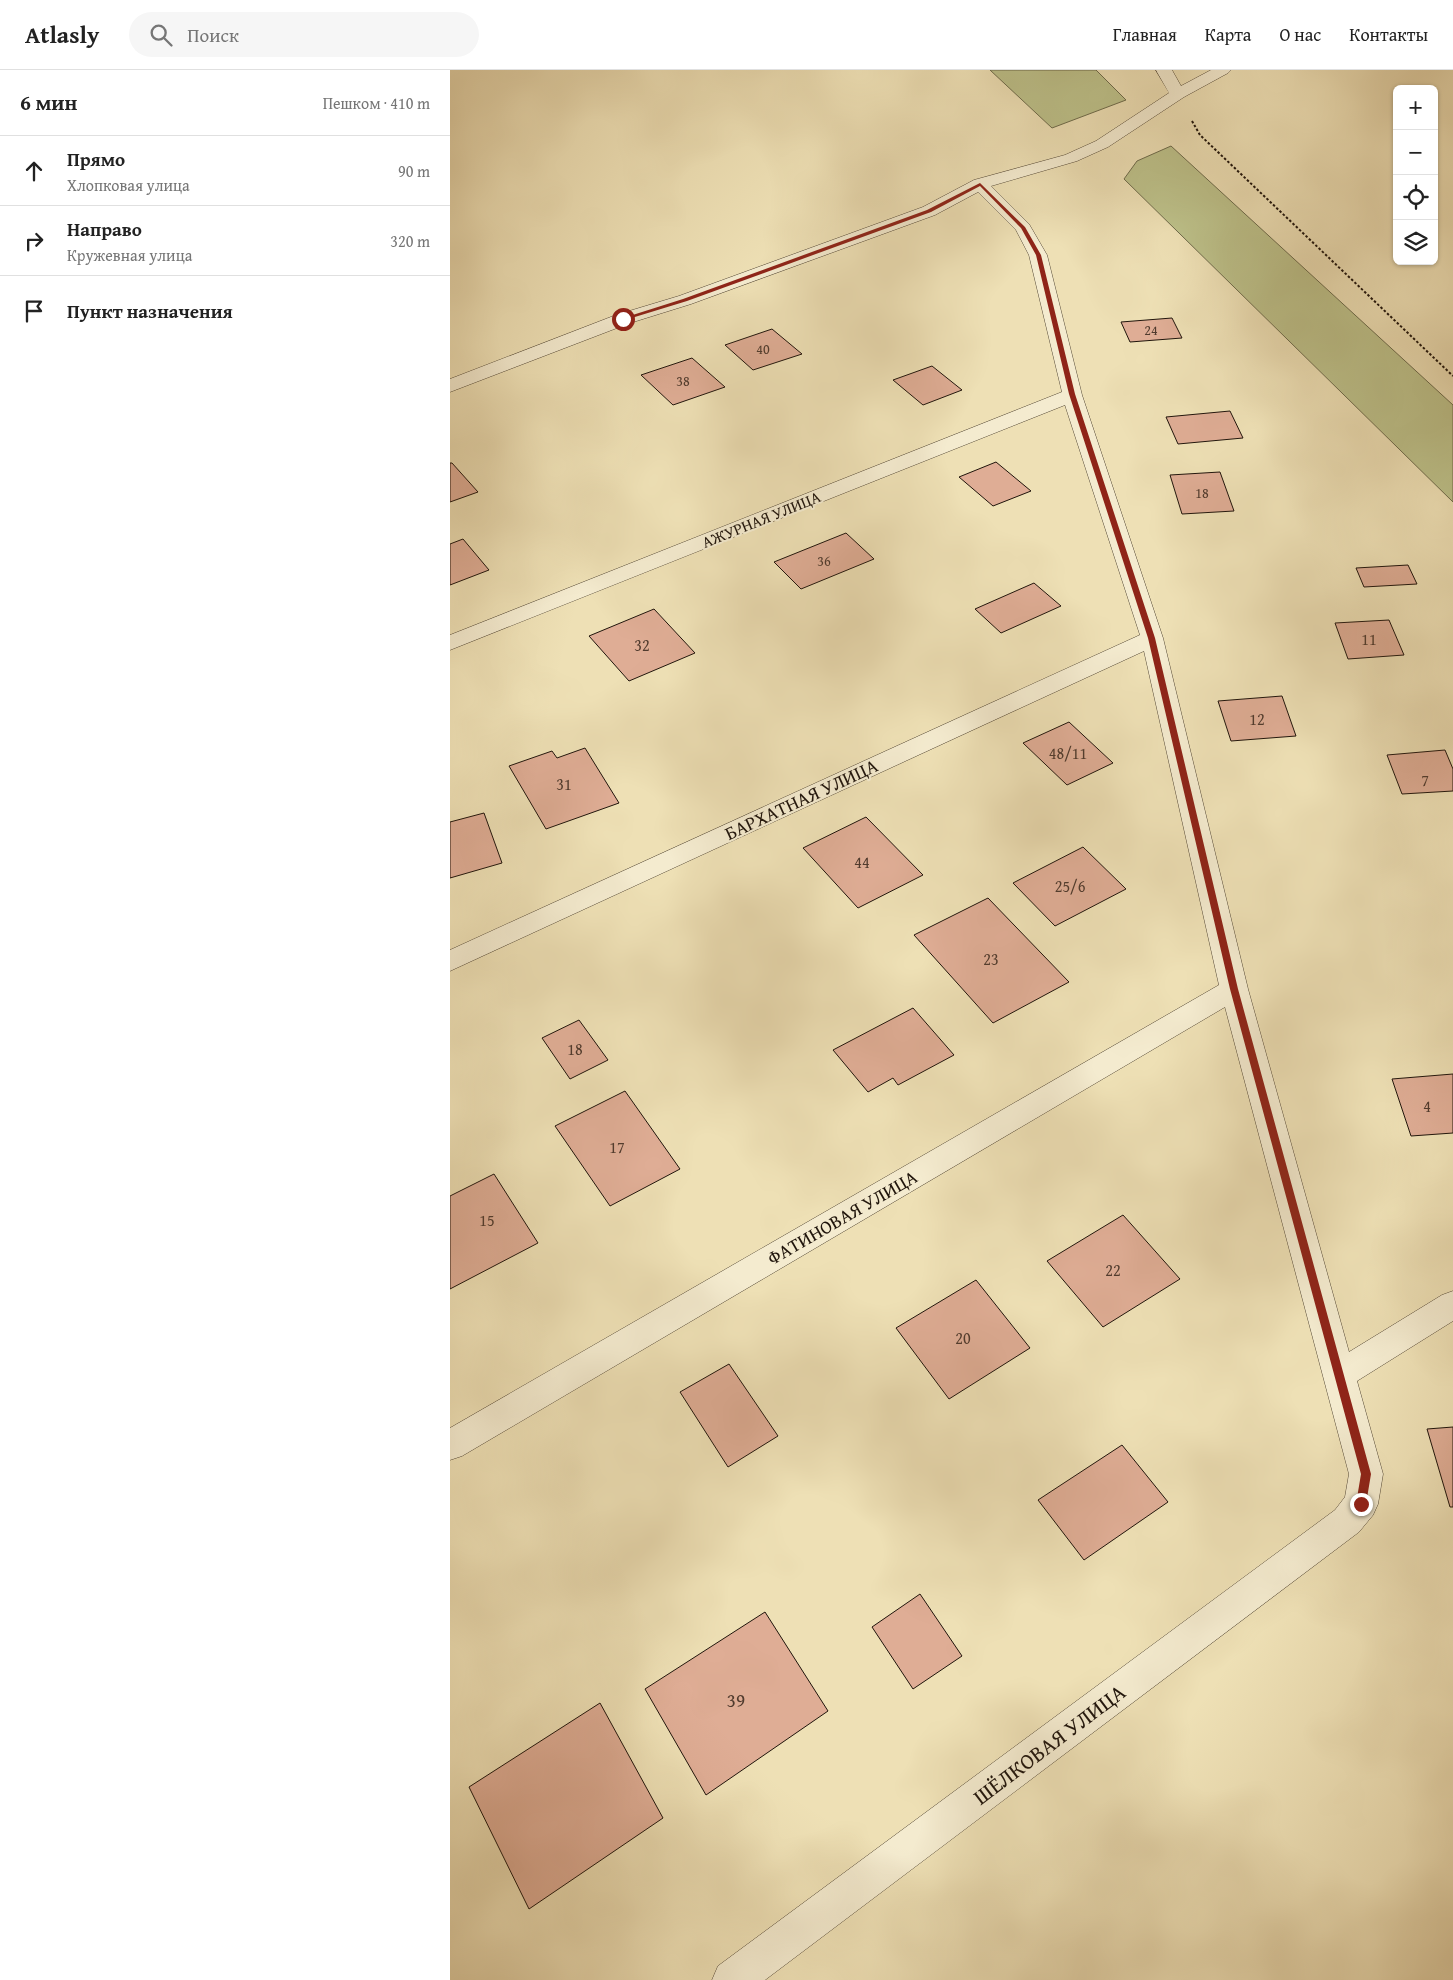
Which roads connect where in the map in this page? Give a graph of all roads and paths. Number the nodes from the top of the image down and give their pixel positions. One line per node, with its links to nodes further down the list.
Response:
1 (1164, 70): 3 (street)
2 (1223, 70): 3 (street)
3 (1178, 94): 4 (street); 5 (path)
4 (980, 184): 6 (street); 7 (street)
5 (1453, 376)
6 (450, 386)
7 (1072, 394): 8 (street); 9 (street, АЖУРНАЯ УЛИЦА)
8 (1152, 638): 10 (street, БАРХАТНАЯ УЛИЦА); 11 (street)
9 (450, 643)
10 (450, 961)
11 (1234, 989): 13 (street); 14 (street, ФАТИНОВАЯ УЛИЦА)
12 (1453, 1305): 13 (street)
13 (1338, 1376): 15 (street, ШЁЛКОВАЯ УЛИЦА)
14 (450, 1445)
15 (732, 1980)

